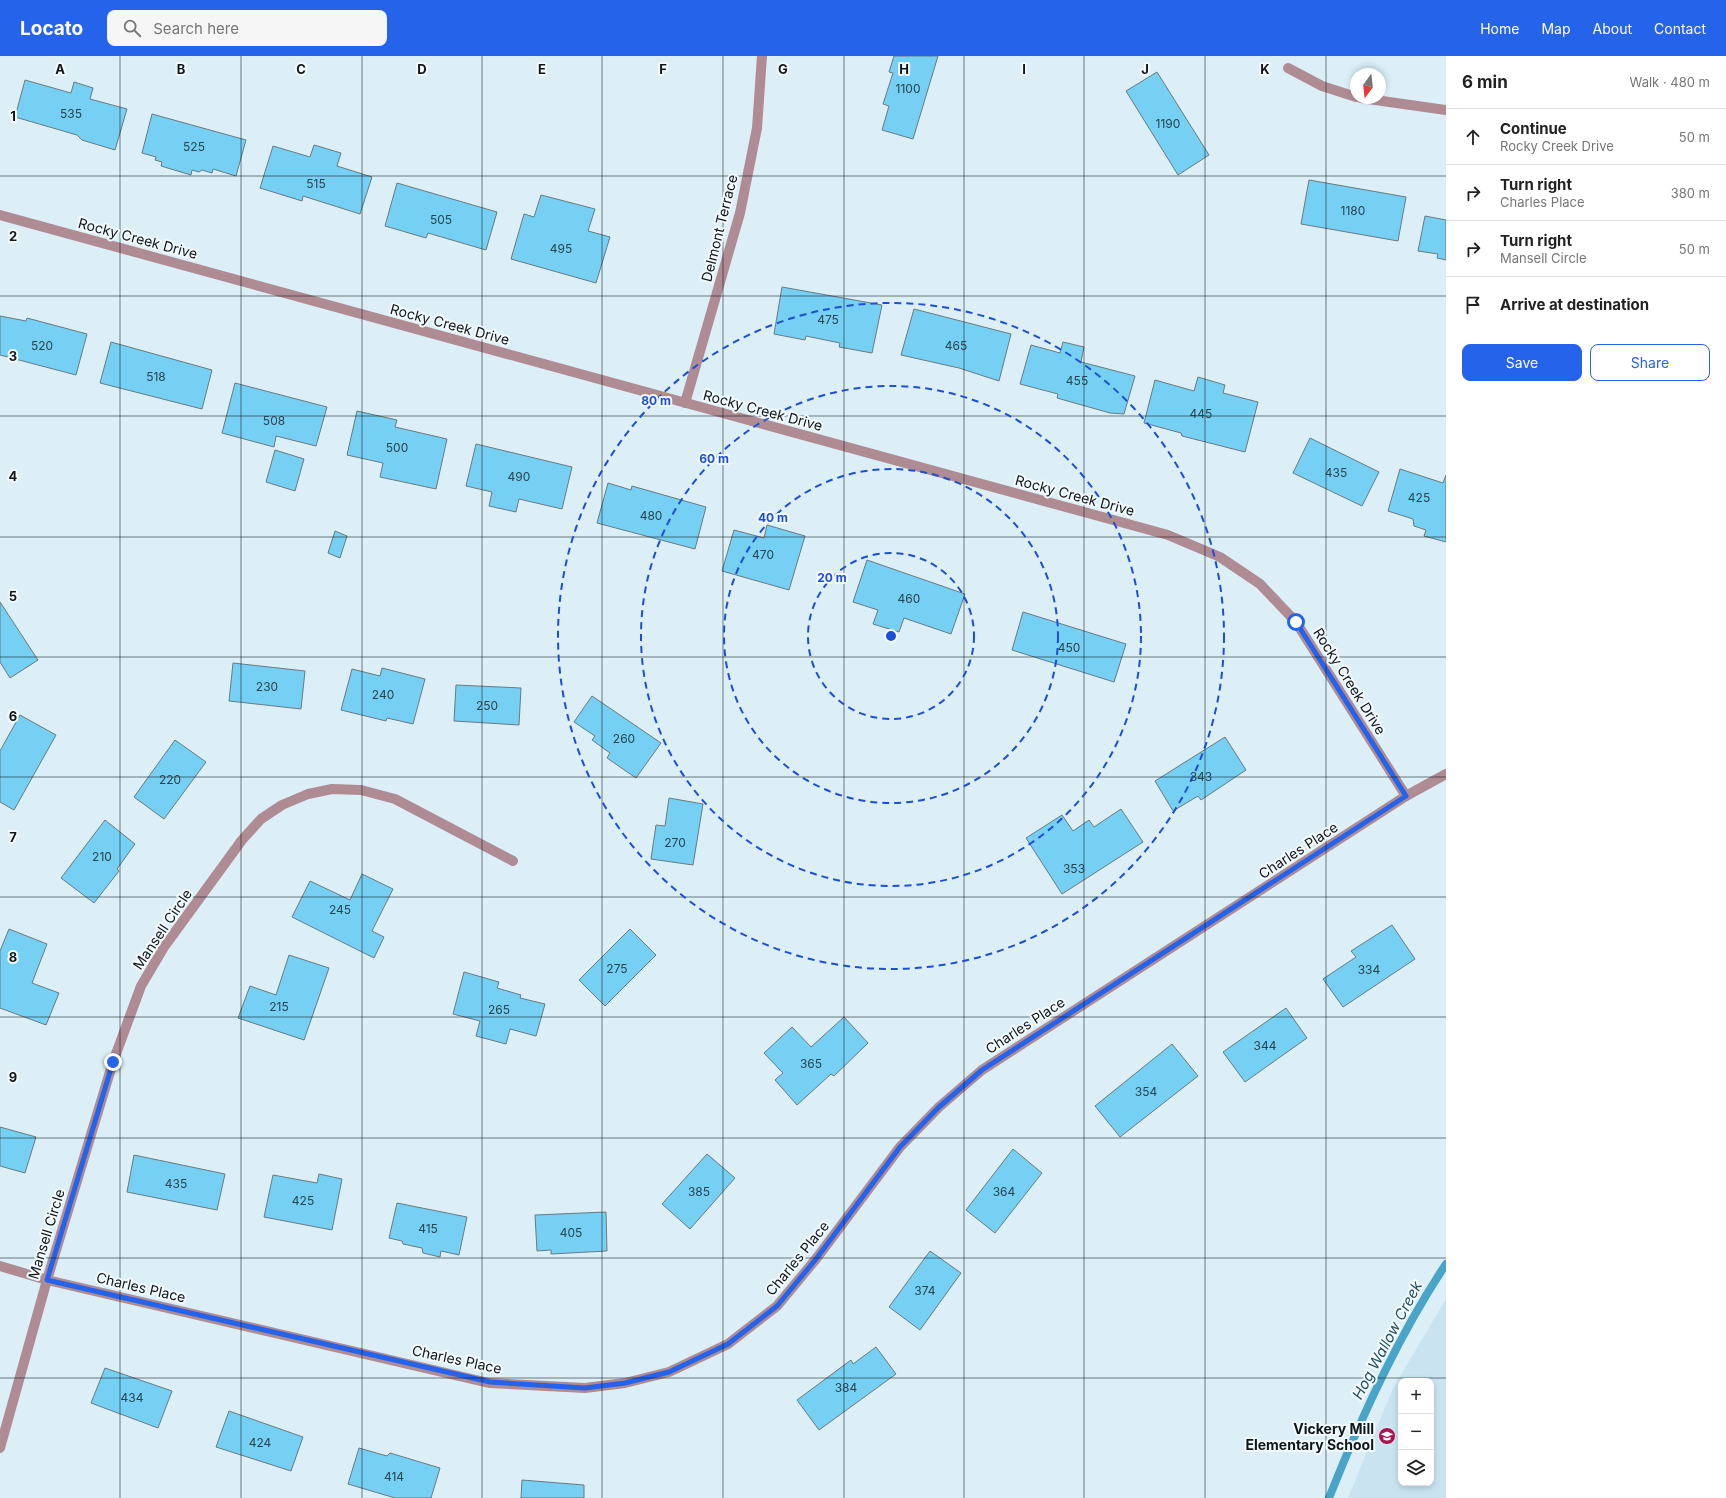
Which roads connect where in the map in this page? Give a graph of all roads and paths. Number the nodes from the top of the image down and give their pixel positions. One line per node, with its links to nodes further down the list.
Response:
1 (762, 56): 7 (street, Delmont Terrace)
2 (1288, 68): 3 (street)
3 (1350, 95)
4 (1386, 102): 5 (street)
5 (1446, 110)
6 (0, 215): 7 (street, Rocky Creek Drive)
7 (685, 403): 9 (street, Rocky Creek Drive)
8 (1446, 774): 9 (street, Charles Place)
9 (1406, 796): 12 (street, Charles Place)
10 (513, 861): 12 (street, Mansell Circle)
11 (0, 1266): 12 (street, Charles Place)
12 (47, 1280): 13 (street, Mansell Circle)
13 (0, 1448)

